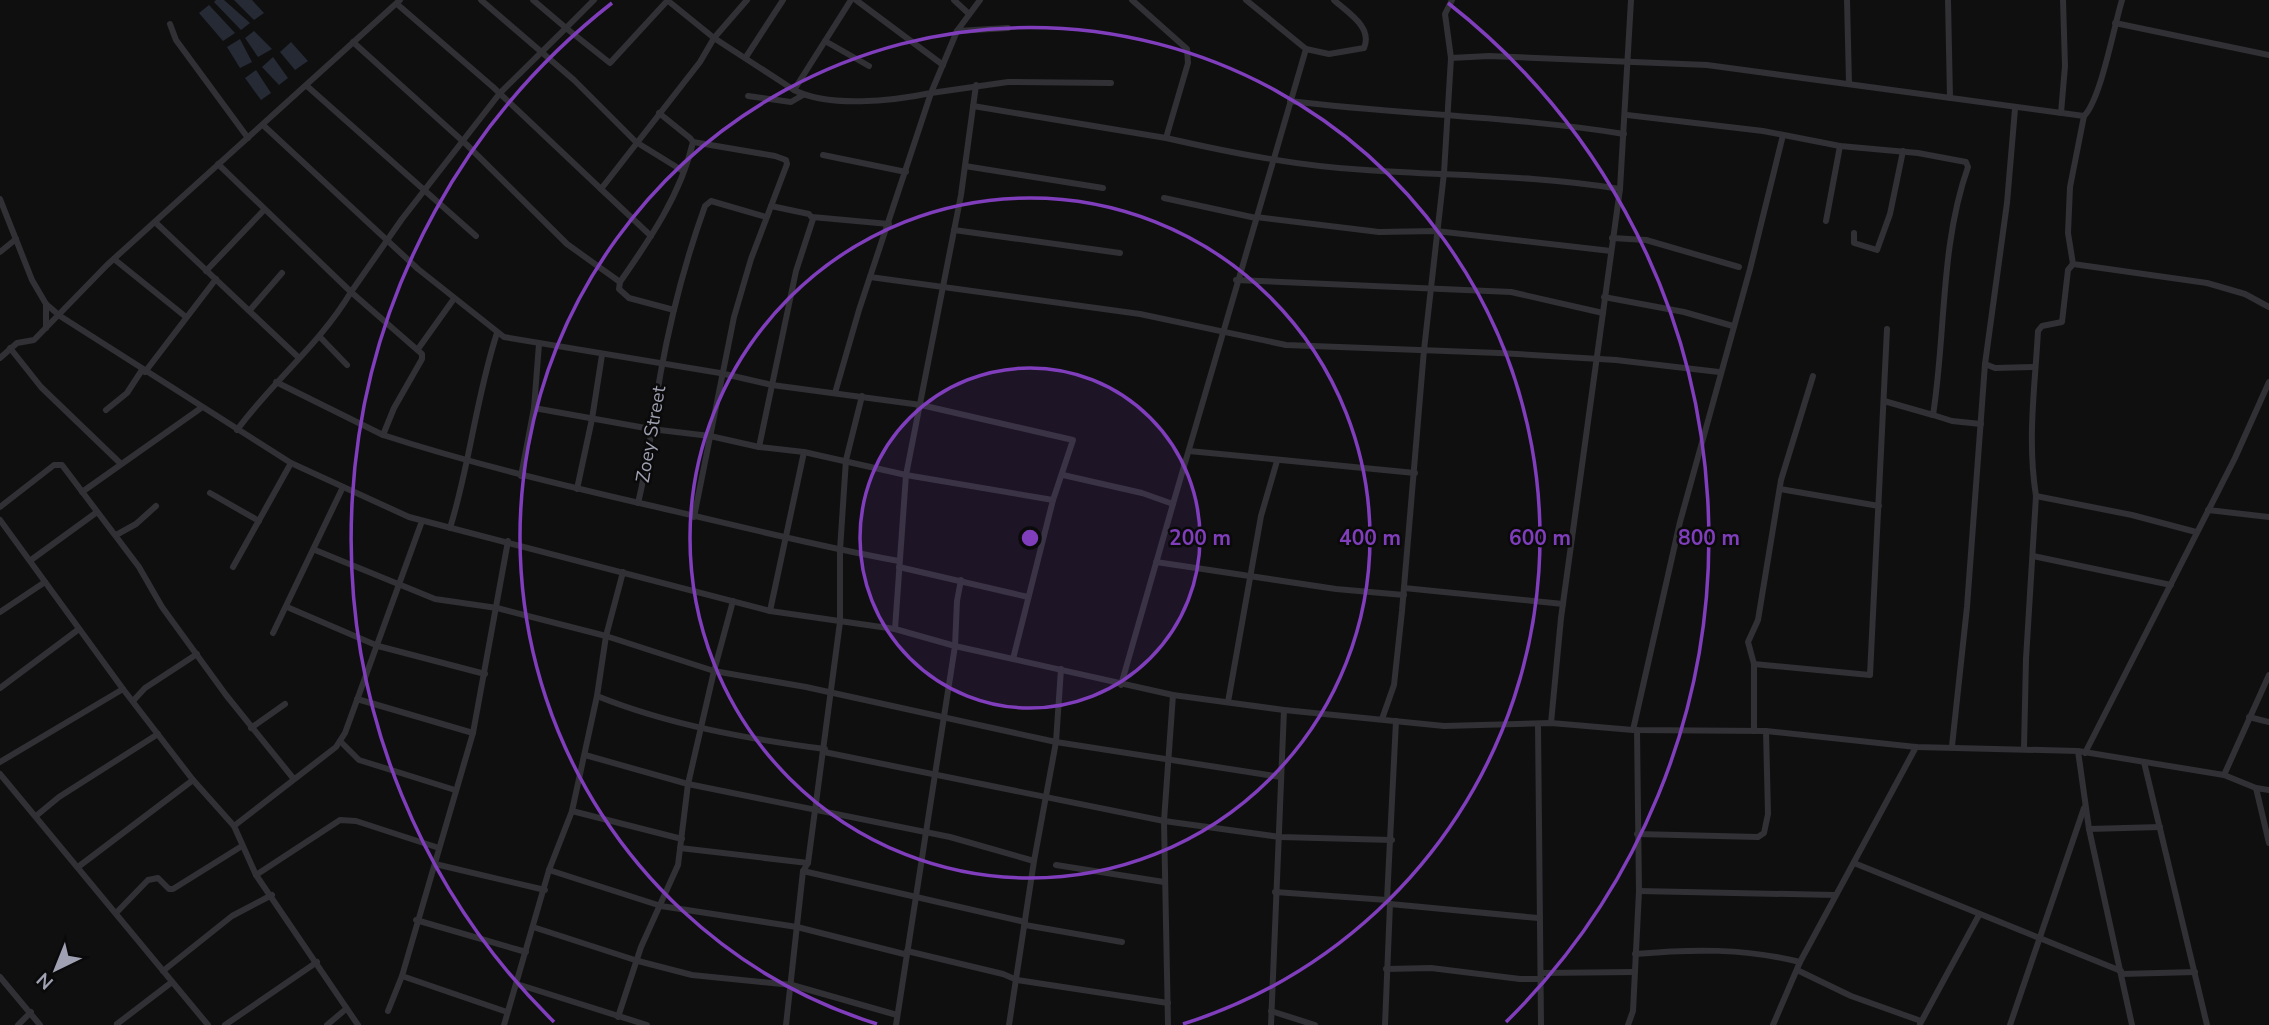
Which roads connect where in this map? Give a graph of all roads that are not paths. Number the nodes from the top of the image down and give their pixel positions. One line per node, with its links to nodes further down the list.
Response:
1 (481, 0): 31 (street)
2 (533, 0): 24 (street)
3 (594, 0): 24 (street)
4 (668, 0): 24 (street); 27 (street)
5 (747, 0): 27 (street)
6 (783, 0): 33 (street)
7 (850, 0): 28 (street)
8 (856, 0): 36 (street)
9 (954, 0): 21 (street)
10 (980, 0): 21 (street)
11 (1132, 0): 60 (street)
12 (1246, 0): 30 (street)
13 (1334, 0): 30 (street)
14 (1452, 0): 34 (street)
15 (1631, 0): 35 (street)
16 (1846, 0): 39 (street)
17 (1948, 0): 47 (street)
18 (2063, 0): 52 (street)
19 (2122, 0): 22 (street)
20 (398, 2): 29 (street); 43 (street)
21 (968, 13): 26 (street)
22 (2115, 23): 32 (street); 55 (street)
23 (170, 24): 59 (street)
24 (566, 28): 31 (street)
25 (1008, 28): 26 (street)
26 (957, 32): 36 (street)
27 (714, 38): 33 (street); 51 (street)
28 (825, 41): 37 (street); 42 (street)
29 (353, 42): 41 (street); 61 (street)
30 (1306, 49): 48 (street)
31 (541, 53): 43 (street); 62 (street)
32 (2269, 55)
33 (746, 57): 42 (street)
34 (1451, 58): 35 (street); 53 (street)
35 (1627, 62): 39 (street); 54 (street)
36 (943, 65): 44 (street)
37 (869, 66)
38 (1111, 83): 40 (street)
39 (1849, 83): 47 (street)
40 (976, 85): 44 (street); 49 (street)
41 (307, 86): 56 (street); 76 (street)
42 (794, 90): 45 (street)
43 (500, 93): 61 (street); 74 (street)
44 (931, 93): 45 (street); 71 (street)
45 (803, 95): 46 (street)
46 (748, 96)
47 (1950, 97): 50 (street)
48 (1290, 101): 53 (street); 67 (street)
49 (973, 106): 60 (street); 69 (street)
50 (2015, 108): 52 (street); 133 (street)
51 (659, 113): 62 (street); 63 (street)
52 (2061, 113): 55 (street)
53 (1446, 115): 57 (street); 72 (street)
54 (1627, 115): 57 (street); 58 (street)
55 (2084, 116): 99 (street)
56 (263, 125): 59 (street); 94 (street)
57 (1624, 134): 75 (street)
58 (1783, 135): 64 (street); 119 (street)
59 (248, 138): 68 (street)
60 (1166, 138): 67 (street)
61 (464, 142): 76 (street); 106 (street)
62 (636, 142): 70 (street); 74 (street)
63 (693, 142): 70 (street); 79 (street)
64 (1840, 146): 65 (street); 84 (street)
65 (1903, 151): 89 (street); 151 (street)
66 (823, 155): 71 (street)
67 (1274, 161): 72 (street); 83 (street)
68 (218, 164): 80 (street); 85 (street)
69 (965, 166): 73 (street); 87 (street)
70 (682, 171): 91 (street)
71 (906, 172): 86 (street)
72 (1444, 173): 75 (street); 88 (street)
73 (1102, 188)
74 (601, 189): 91 (street)
75 (1620, 190): 92 (street)
76 (424, 191): 90 (street); 94 (street)
77 (1164, 198): 83 (street)
78 (0, 199): 93 (street)
79 (771, 206): 81 (street); 82 (street)
80 (264, 210): 101 (street); 109 (street)
81 (766, 217): 115 (street, Zoey Street); 139 (street)
82 (812, 217): 86 (street); 143 (street)
83 (1256, 217): 88 (street); 105 (street)
84 (1826, 221)
85 (155, 222): 98 (street); 101 (street)
86 (889, 224): 103 (street)
87 (954, 230): 97 (street); 107 (street)
88 (1436, 231): 95 (street); 108 (street)
89 (1854, 233)
90 (476, 236)
91 (651, 236): 106 (street)
92 (1612, 238): 95 (street); 100 (street)
93 (16, 239): 96 (street); 112 (street)
94 (387, 239): 109 (street); 111 (street)
95 (1611, 251): 110 (street)
96 (0, 252)
97 (1120, 253)
98 (114, 259): 116 (street); 118 (street)
99 (2073, 264): 113 (street); 136 (street)
100 (1739, 267)
101 (206, 271): 104 (street)
102 (282, 273): 114 (street)
103 (870, 277): 107 (street); 144 (street)
104 (216, 279): 114 (street); 118 (street)
105 (1236, 280): 108 (street); 122 (street)
106 (620, 282): 115 (street)
107 (944, 287): 122 (street); 147 (street)
108 (1431, 290): 117 (street); 128 (street)
109 (351, 292): 124 (street); 127 (street)
110 (1604, 297): 117 (street); 119 (street)
111 (453, 300): 123 (street); 127 (street)
112 (46, 304): 116 (street); 120 (street)
113 (2269, 307)
114 (250, 310): 130 (street)
115 (674, 310): 135 (street, Zoey Street)
116 (59, 313): 120 (street); 137 (street)
117 (1603, 313): 132 (street)
118 (186, 317): 137 (street)
119 (1733, 326): 138 (street)
120 (46, 328): 126 (street)
121 (1887, 329): 146 (street)
122 (1223, 331): 128 (street); 159 (street)
123 (497, 333): 125 (street); 165 (street)
124 (320, 337): 130 (street); 134 (street)
125 (539, 344): 129 (street); 149 (street)
126 (10, 348): 131 (street); 163 (street)
127 (418, 349): 156 (street)
128 (1424, 350): 132 (street); 166 (street)
129 (601, 355): 135 (street); 152 (street)
130 (298, 357): 141 (street)
131 (0, 358)
132 (1597, 360): 138 (street); 211 (street)
133 (1985, 364): 136 (street); 153 (street)
134 (347, 365)
135 (662, 366): 139 (street); 154 (street, Zoey Street)
136 (2033, 367): 175 (street)
137 (144, 371): 148 (street); 150 (street)
138 (1719, 372): 250 (street)
139 (720, 373): 143 (street); 157 (street)
140 (1813, 376): 172 (street)
141 (275, 382): 155 (street); 156 (street)
142 (2269, 382): 182 (street)
143 (772, 385): 144 (street); 158 (street)
144 (835, 393): 145 (street)
145 (862, 396): 147 (street); 161 (street)
146 (1884, 401): 151 (street); 180 (street)
147 (920, 405): 167 (street); 168 (street)
148 (201, 408): 155 (street); 163 (street)
149 (534, 408): 152 (street); 169 (street)
150 (106, 410)
151 (1933, 415): 153 (street)
152 (592, 419): 154 (street); 171 (street)
153 (1981, 424): 257 (street)
154 (651, 429): 157 (street); 177 (street, Zoey Street)
155 (237, 430): 164 (street)
156 (383, 435): 165 (street)
157 (710, 436): 158 (street); 184 (street)
158 (759, 447): 160 (street)
159 (1189, 451): 162 (street); 178 (street)
160 (804, 452): 161 (street); 193 (street)
161 (846, 460): 167 (street); 196 (street)
162 (1277, 461): 166 (street); 203 (street)
163 (121, 463): 173 (street)
164 (291, 463): 170 (street); 187 (street)
165 (468, 463): 169 (street); 189 (street)
166 (1415, 473): 208 (street)
167 (906, 475): 176 (street); 200 (street)
168 (1063, 475): 176 (street); 178 (street)
169 (521, 476): 171 (street)
170 (342, 489): 188 (street); 195 (street)
171 (577, 489): 177 (street)
172 (1780, 489): 180 (street); 225 (street)
173 (82, 492): 181 (street); 183 (street)
174 (210, 493): 187 (street)
175 (2036, 496): 191 (street); 197 (street)
176 (1053, 500): 209 (street)
177 (638, 502): 184 (street)
178 (1173, 504): 199 (street)
179 (156, 506): 192 (street)
180 (1879, 506): 225 (street)
181 (0, 507)
182 (2208, 510): 185 (street); 191 (street)
183 (97, 512): 192 (street); 198 (street)
184 (694, 517): 193 (street)
185 (2269, 517)
186 (0, 520): 190 (street)
187 (259, 521): 201 (street)
188 (422, 522): 189 (street); 207 (street)
189 (450, 528): 194 (street)
190 (3, 531): 198 (street)
191 (2196, 532): 206 (street)
192 (116, 536): 223 (street)
193 (783, 538): 196 (street); 214 (street)
194 (508, 541): 202 (street); 213 (street)
195 (315, 550): 207 (street); 212 (street)
196 (840, 550): 200 (street); 216 (street)
197 (2033, 556): 206 (street); 259 (street)
198 (31, 561): 205 (street)
199 (1156, 562): 203 (street); 230 (street)
200 (899, 564): 204 (street); 218 (street)
201 (233, 567)
202 (623, 572): 210 (street); 220 (street)
203 (1249, 576): 208 (street); 238 (street)
204 (961, 580): 209 (street); 222 (street)
205 (45, 582): 215 (street); 217 (street)
206 (2171, 585): 261 (street)
207 (401, 586): 213 (street); 221 (street)
208 (1404, 592): 211 (street); 243 (street)
209 (1028, 597): 224 (street)
210 (733, 601): 214 (street); 227 (street)
211 (1563, 604): 246 (street)
212 (287, 607): 219 (street); 221 (street)
213 (497, 608): 220 (street); 228 (street)
214 (770, 611): 216 (street)
215 (0, 612)
216 (840, 622): 218 (street); 233 (street)
217 (79, 629): 231 (street); 232 (street)
218 (895, 629): 222 (street)
219 (274, 633)
220 (606, 636): 227 (street); 235 (street)
221 (378, 646): 228 (street); 236 (street)
222 (955, 646): 224 (street); 242 (street)
223 (198, 654): 237 (street); 249 (street)
224 (1013, 659): 226 (street)
225 (1754, 664): 251 (street)
226 (1061, 669): 230 (street); 256 (street)
227 (714, 671): 233 (street); 248 (street)
228 (485, 674): 253 (street)
229 (2269, 675): 241 (street)
230 (1121, 685): 234 (street)
231 (0, 688)
232 (123, 689): 237 (street); 264 (street)
233 (832, 694): 242 (street); 260 (street)
234 (1173, 695): 238 (street); 263 (street)
235 (597, 696): 248 (street); 262 (street)
236 (357, 699): 253 (street); 255 (street)
237 (133, 701): 254 (street)
238 (1228, 702): 240 (street)
239 (285, 704): 249 (street)
240 (1284, 710): 243 (street); 269 (street)
241 (2249, 717): 245 (street); 268 (street)
242 (943, 718): 256 (street); 267 (street)
243 (1382, 719): 244 (street)
244 (1396, 721): 247 (street); 289 (street)
245 (2269, 722)
246 (1550, 723): 247 (street); 250 (street)
247 (1538, 725): 314 (street)
248 (701, 726): 260 (street); 272 (street)
249 (251, 728): 270 (street)
250 (1635, 730): 251 (street); 286 (street)
251 (1754, 731): 252 (street)
252 (1766, 731): 258 (street); 286 (street)
253 (473, 733): 274 (street)
254 (158, 734): 271 (street); 280 (street)
255 (340, 741): 270 (street); 274 (street)
256 (1056, 742): 263 (street); 276 (street)
257 (1952, 746): 258 (street); 259 (street)
258 (1916, 747): 296 (street)
259 (2024, 748): 261 (street)
260 (825, 750): 267 (street); 278 (street)
261 (2082, 752): 265 (street); 277 (street)
262 (585, 755): 272 (street); 279 (street)
263 (1169, 761): 269 (street); 281 (street)
264 (0, 762)
265 (2144, 762): 268 (street); 283 (street)
266 (0, 774): 280 (street)
267 (934, 775): 276 (street); 285 (street)
268 (2224, 775): 273 (street)
269 (1281, 777): 287 (street)
270 (293, 778): 282 (street)
271 (193, 780): 282 (street); 299 (street)
272 (688, 784): 278 (street); 288 (street)
273 (2256, 788): 275 (street); 290 (street)
274 (455, 790): 292 (street)
275 (2269, 790)
276 (1045, 798): 281 (street); 294 (street)
277 (2085, 806): 284 (street); 319 (street)
278 (816, 810): 285 (street); 295 (street)
279 (572, 811): 288 (street); 300 (street)
280 (36, 816): 299 (street)
281 (1164, 821): 287 (street); 303 (street)
282 (234, 826): 291 (street)
283 (2160, 827): 284 (street); 331 (street)
284 (2089, 829): 332 (street)
285 (926, 834): 294 (street); 308 (street)
286 (1637, 834): 305 (street)
287 (1280, 837): 289 (street); 306 (street)
288 (682, 839): 293 (street)
289 (1392, 840): 310 (street)
290 (2269, 842)
291 (242, 846): 302 (street); 312 (street)
292 (439, 848): 297 (street); 302 (street)
293 (680, 848): 295 (street); 311 (street)
294 (1034, 861): 316 (street)
295 (808, 863): 301 (street)
296 (1854, 863): 309 (street); 313 (street)
297 (435, 864): 304 (street); 315 (street)
298 (1056, 864): 303 (street)
299 (78, 867): 312 (street)
300 (549, 870): 304 (street); 311 (street)
301 (803, 871): 308 (street); 318 (street)
302 (256, 875): 307 (street)
303 (1164, 882): 340 (street)
304 (545, 890): 317 (street)
305 (1639, 891): 309 (street); 323 (street)
306 (1275, 892): 310 (street); 343 (street)
307 (272, 895): 325 (street); 329 (street)
308 (915, 895): 316 (street); 322 (street)
309 (1835, 895): 326 (street)
310 (1388, 902): 314 (street); 327 (street)
311 (661, 906): 318 (street); 324 (street)
312 (117, 912): 329 (street)
313 (1979, 915): 319 (street); 348 (street)
314 (1538, 918): 335 (street)
315 (416, 920): 321 (street); 334 (street)
316 (1025, 923): 320 (street); 336 (street)
317 (533, 926): 321 (street); 324 (street)
318 (797, 927): 322 (street); 339 (street)
319 (2039, 938): 332 (street); 368 (street)
320 (1122, 942)
321 (526, 952): 338 (street)
322 (905, 953): 336 (street); 346 (street)
323 (1635, 954): 326 (street); 330 (street)
324 (638, 961): 339 (street); 347 (street)
325 (317, 962): 341 (street); 353 (street)
326 (1800, 962): 328 (street)
327 (1386, 969): 335 (street); 364 (street)
328 (1797, 970): 348 (street); 367 (street)
329 (163, 971): 337 (street)
330 (1633, 972): 335 (street); 366 (street)
331 (2196, 972): 332 (street); 370 (street)
332 (2121, 973): 369 (street)
333 (0, 976): 344 (street)
334 (402, 976): 342 (street); 345 (street)
335 (1542, 976): 365 (street)
336 (1017, 980): 340 (street); 360 (street)
337 (172, 982): 349 (street); 352 (street)
338 (517, 984): 345 (street); 347 (street)
339 (792, 985): 346 (street); 358 (street)
340 (1168, 1003): 361 (street)
341 (346, 1009): 354 (street); 355 (street)
342 (387, 1011)
343 (1271, 1011): 362 (street); 363 (street)
344 (31, 1012): 350 (street); 351 (street)
345 (507, 1012): 356 (street)
346 (897, 1015): 359 (street)
347 (618, 1017): 357 (street)
348 (1920, 1023)
349 (117, 1024)
350 (18, 1025)
351 (40, 1025)
352 (208, 1025)
353 (225, 1025)
354 (327, 1025)
355 (358, 1025)
356 (504, 1025)
357 (647, 1025)
358 (786, 1025)
359 (895, 1025)
360 (1009, 1025)
361 (1168, 1025)
362 (1271, 1025)
363 (1315, 1025)
364 (1385, 1025)
365 (1541, 1025)
366 (1628, 1025)
367 (1773, 1025)
368 (2010, 1025)
369 (2132, 1025)
370 (2207, 1025)

